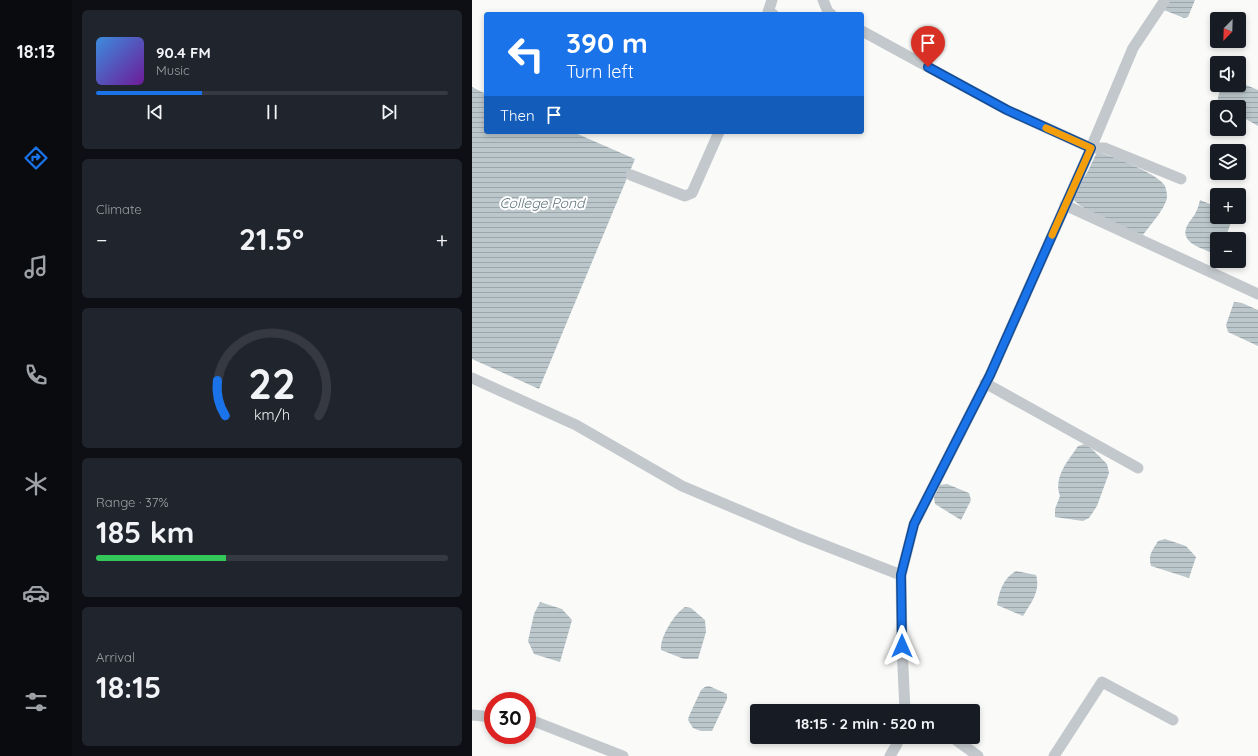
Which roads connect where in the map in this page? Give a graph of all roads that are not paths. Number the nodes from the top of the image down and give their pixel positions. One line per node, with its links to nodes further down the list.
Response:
1 (772, 0): 4 (street)
2 (823, 0): 5 (street)
3 (1165, 0): 8 (street)
4 (768, 12)
5 (828, 12)
6 (864, 32): 8 (street)
7 (718, 134): 9 (street)
8 (1091, 148): 10 (street); 11 (street)
9 (631, 175)
10 (1181, 179)
11 (1065, 206): 12 (street); 14 (street)
12 (1258, 294)
13 (472, 378): 16 (street)
14 (985, 383): 15 (street); 16 (street)
15 (1138, 468)
16 (901, 575): 17 (street)
17 (905, 704)
18 (472, 715): 19 (street)
19 (484, 716)
20 (1173, 720): 27 (street)
21 (536, 722): 24 (street)
22 (896, 744): 25 (street)
23 (962, 744): 26 (street)
24 (623, 756)
25 (890, 756)
26 (978, 756)
27 (1054, 756)

